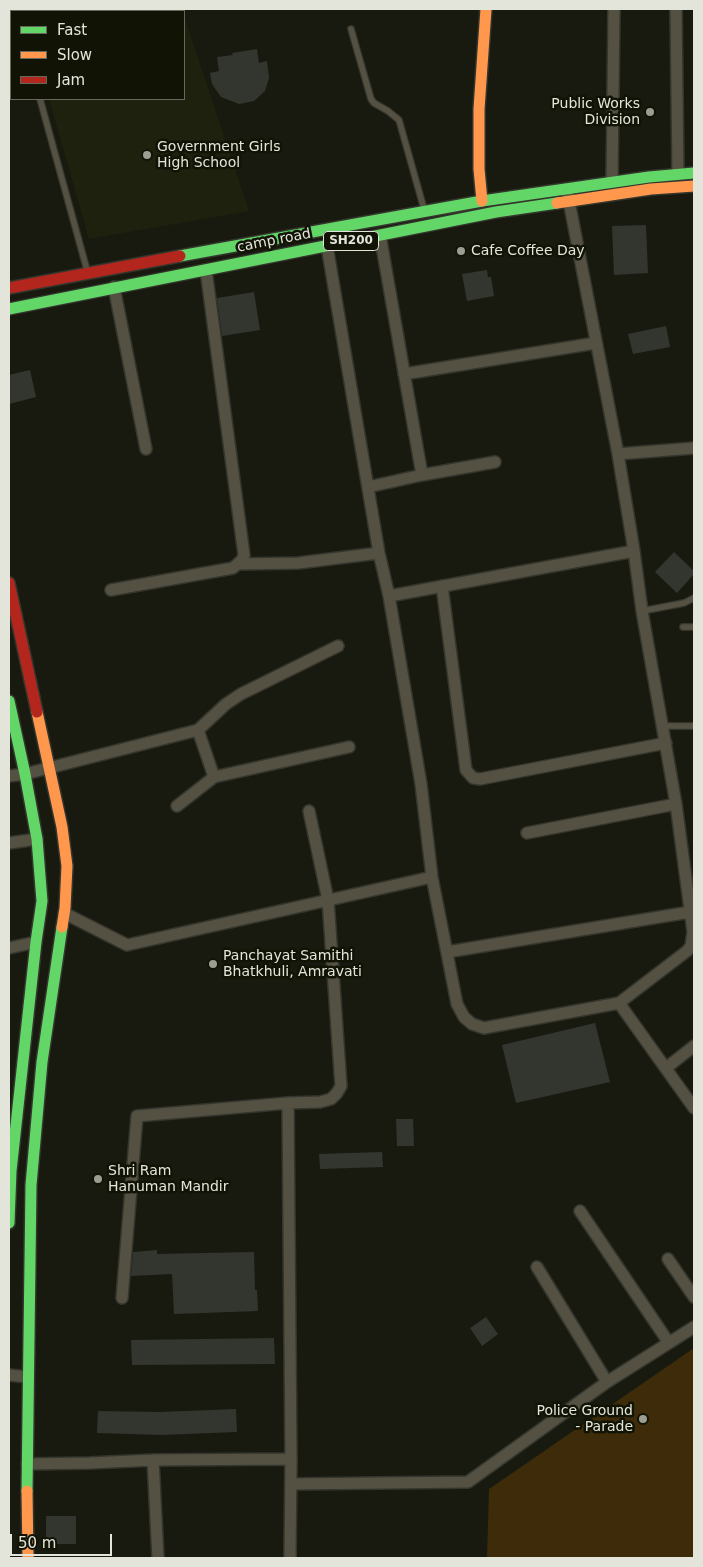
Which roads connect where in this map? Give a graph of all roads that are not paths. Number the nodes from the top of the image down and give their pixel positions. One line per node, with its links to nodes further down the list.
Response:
1 (486, 9): 11 (street)
2 (614, 9): 8 (street)
3 (676, 9): 7 (street)
4 (351, 29): 13 (lane)
5 (40, 100): 17 (lane)
6 (694, 173): 7 (street, camp road / SH200)
7 (678, 174): 8 (street, camp road / SH200)
8 (612, 182): 10 (street, camp road / SH200)
9 (694, 186): 12 (street, camp road / SH200)
10 (566, 188): 11 (street, camp road / SH200); 12 (street)
11 (482, 201): 13 (street, camp road / SH200)
12 (569, 201): 14 (street, camp road / SH200); 23 (street)
13 (424, 212): 17 (street, camp road / SH200)
14 (380, 235): 15 (street, camp road / SH200); 24 (street)
15 (326, 246): 16 (street, camp road / SH200); 30 (street)
16 (206, 270): 18 (street, camp road / SH200); 33 (street)
17 (88, 274): 19 (street, camp road / SH200)
18 (114, 287): 20 (street, camp road / SH200); 26 (street)
19 (9, 288)
20 (27, 304): 21 (street, camp road / SH200); 22 (street)
21 (9, 309)
22 (9, 321)
23 (596, 343): 24 (street); 27 (street)
24 (404, 374): 29 (street)
25 (694, 448): 27 (street)
26 (146, 449)
27 (618, 454): 31 (street)
28 (496, 462): 29 (street)
29 (422, 475): 30 (street)
30 (368, 487): 32 (street)
31 (634, 551): 35 (street); 39 (street)
32 (379, 553): 33 (street); 37 (street)
33 (239, 564): 36 (street)
34 (9, 583): 49 (street)
35 (442, 586): 37 (street); 47 (street)
36 (111, 590)
37 (389, 596): 59 (street)
38 (694, 598): 39 (lane)
39 (642, 611): 44 (street)
40 (683, 627): 41 (lane)
41 (694, 627)
42 (338, 646): 46 (street)
43 (9, 701): 50 (street)
44 (663, 726): 45 (lane); 47 (street)
45 (694, 726)
46 (198, 730): 49 (street); 52 (street)
47 (666, 743): 53 (street)
48 (349, 747): 52 (street)
49 (50, 768): 50 (street); 62 (street)
50 (25, 774): 51 (street); 57 (street)
51 (9, 776)
52 (214, 777): 54 (street)
53 (676, 804): 56 (street); 61 (street)
54 (177, 806)
55 (309, 811): 60 (street)
56 (527, 833)
57 (37, 839): 58 (street); 63 (street)
58 (9, 843)
59 (432, 877): 60 (street); 65 (street)
60 (328, 900): 62 (street); 69 (street)
61 (690, 912): 65 (street); 66 (street)
62 (64, 913): 81 (street)
63 (36, 942): 64 (street); 71 (street)
64 (9, 948)
65 (447, 952): 66 (street)
66 (619, 1003): 68 (street)
67 (694, 1046): 68 (street)
68 (666, 1068): 70 (street)
69 (288, 1103): 77 (street); 83 (street)
70 (694, 1108)
71 (10, 1171): 73 (street)
72 (580, 1211): 79 (street)
73 (9, 1223)
74 (668, 1259): 76 (street)
75 (537, 1267): 82 (street)
76 (694, 1297)
77 (122, 1298)
78 (694, 1327): 79 (street)
79 (669, 1343): 82 (street)
80 (9, 1376): 81 (street)
81 (28, 1377): 85 (street)
82 (607, 1382): 86 (street)
83 (291, 1459): 84 (street); 86 (street)
84 (153, 1460): 85 (street); 88 (street)
85 (27, 1464): 87 (street)
86 (291, 1484): 89 (street)
87 (28, 1558)
88 (158, 1558)
89 (290, 1558)

